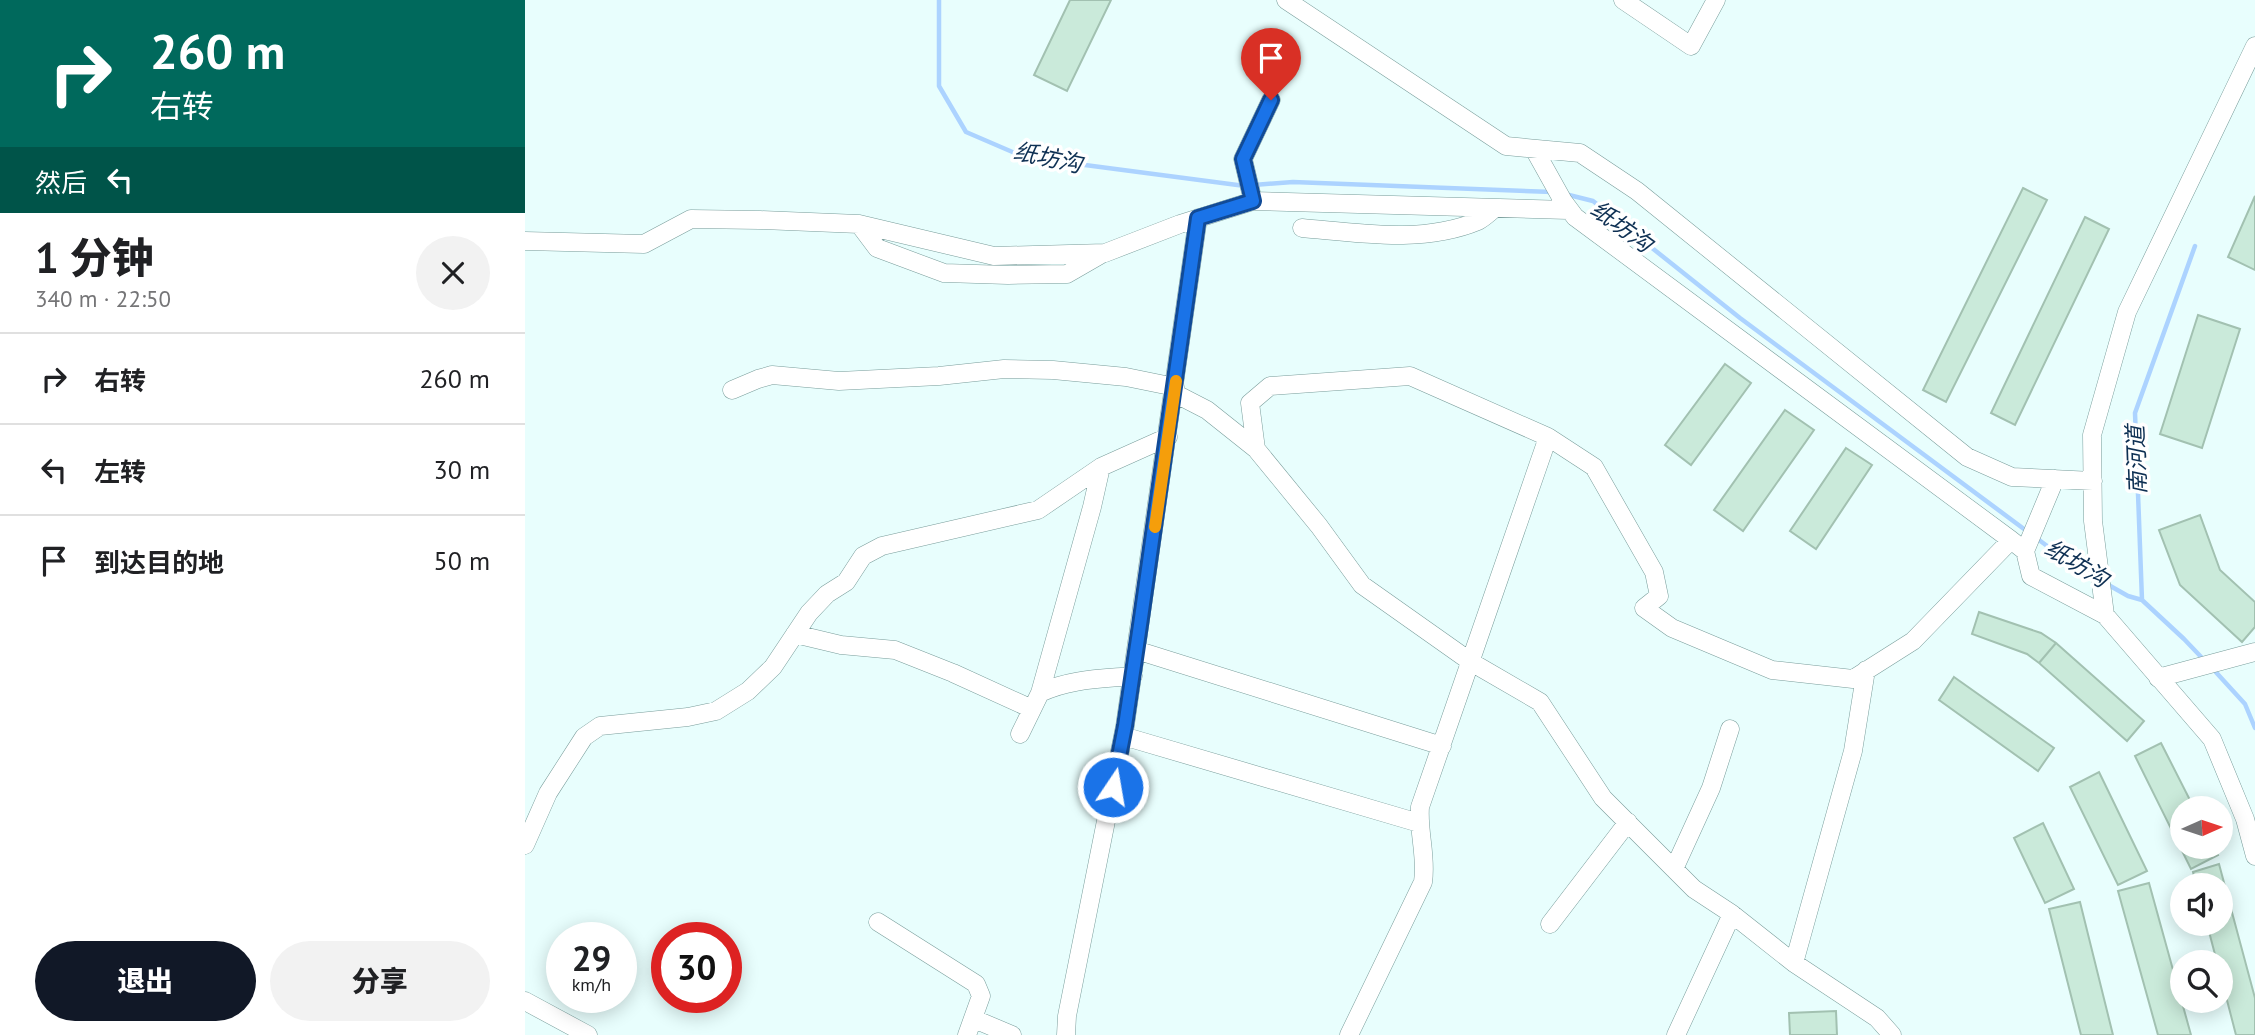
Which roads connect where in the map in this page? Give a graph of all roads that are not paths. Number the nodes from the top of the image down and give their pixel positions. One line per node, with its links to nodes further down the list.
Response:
1 (1286, 0): 6 (street)
2 (1623, 0): 3 (street)
3 (1716, 0)
4 (2255, 46): 22 (street)
5 (1271, 100): 7 (street)
6 (1534, 149): 8 (street); 21 (street)
7 (1250, 189): 9 (street); 10 (street)
8 (1566, 206): 9 (street); 23 (street)
9 (1495, 208): 12 (street)
10 (1198, 218): 14 (street); 16 (street)
11 (859, 224): 13 (street); 14 (street); 14 (street)
12 (1302, 228)
13 (525, 241)
14 (1105, 253)
15 (732, 390): 16 (street)
16 (1174, 390): 17 (street); 19 (street)
17 (1168, 437): 20 (street); 26 (street)
18 (1548, 437): 19 (street); 28 (street); 29 (street)
19 (1256, 449): 28 (street)
20 (1101, 467): 25 (street); 32 (street)
21 (2055, 479): 22 (street); 23 (street)
22 (2093, 481): 24 (street)
23 (2022, 544): 24 (street); 29 (street)
24 (2103, 606): 31 (street)
25 (795, 634): 32 (street); 39 (street)
26 (1136, 650): 30 (street); 36 (street)
27 (2255, 652): 31 (street)
28 (1471, 662): 36 (street); 37 (street)
29 (1866, 670): 45 (street)
30 (1133, 676): 32 (street); 35 (street)
31 (2158, 678): 40 (street)
32 (1036, 701): 34 (street)
33 (1730, 729): 41 (street)
34 (1020, 734)
35 (1123, 736): 38 (street); 50 (street)
36 (1441, 746): 38 (street)
37 (1628, 822): 41 (street); 44 (street)
38 (1419, 823): 51 (street)
39 (525, 845)
40 (2255, 856)
41 (1674, 869): 42 (street)
42 (1732, 914): 45 (street); 52 (street)
43 (878, 922): 47 (street)
44 (1551, 924)
45 (1794, 963): 53 (street)
46 (525, 1001): 48 (street)
47 (971, 1027): 49 (street)
48 (588, 1035)
49 (1012, 1035)
50 (1066, 1035)
51 (1349, 1035)
52 (1676, 1035)
53 (1892, 1035)

